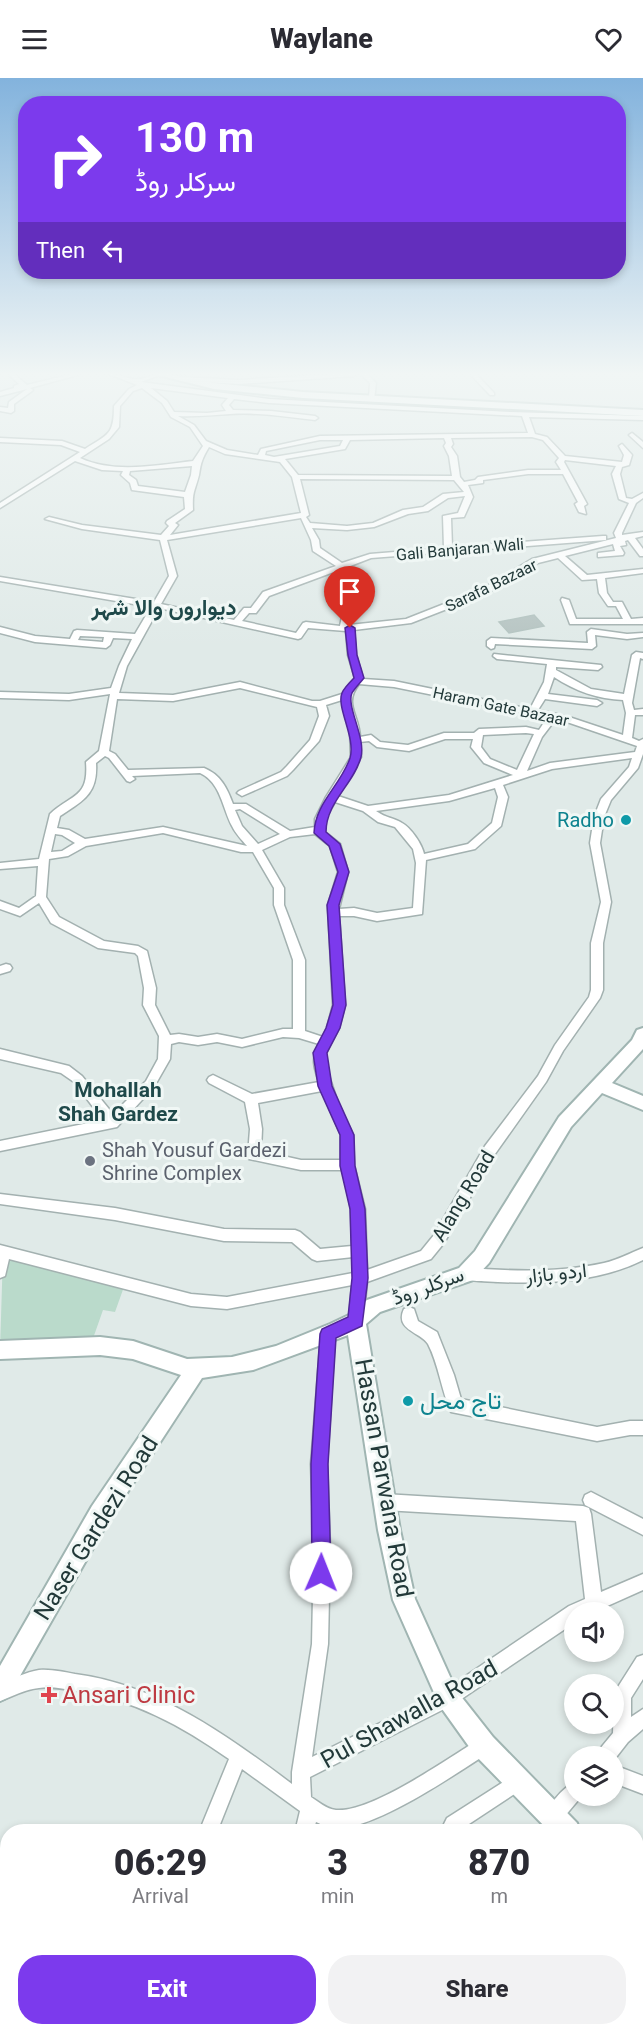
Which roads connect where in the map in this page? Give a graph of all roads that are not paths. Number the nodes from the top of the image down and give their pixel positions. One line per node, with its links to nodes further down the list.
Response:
1 (66, 465): 19 (street)
2 (87, 465): 9 (street)
3 (169, 465): 9 (street)
4 (196, 465): 15 (street)
5 (288, 465): 11 (street)
6 (454, 465): 12 (street)
7 (562, 465): 10 (street)
8 (619, 465): 18 (street)
9 (127, 469): 15 (street)
10 (565, 472): 13 (street); 20 (street)
11 (296, 477): 12 (street); 21 (street)
12 (456, 478): 13 (street)
13 (463, 484): 14 (street)
14 (468, 494): 17 (street); 22 (street)
15 (188, 495): 26 (street)
16 (643, 495): 18 (street)
17 (439, 500): 22 (street); 24 (street)
18 (633, 502): 27 (street)
19 (0, 506)
20 (583, 512)
21 (302, 516): 24 (street); 26 (street)
22 (447, 516): 28 (street)
23 (50, 519): 26 (street)
24 (307, 525): 32 (street)
25 (643, 534): 27 (street, Sarafa Bazaar)
26 (163, 538): 37 (street)
27 (623, 538): 28 (street, Gali Banjaran Wali); 29 (street); 30 (street); 31 (street, Sarafa Bazaar)
28 (448, 548): 32 (street, Gali Banjaran Wali)
29 (643, 554)
30 (601, 555)
31 (561, 556): 34 (street); 41 (street, Sarafa Bazaar)
32 (340, 565): 40 (street, Gali Banjaran Wali); 41 (street)
33 (643, 571): 34 (street)
34 (601, 578): 38 (street)
35 (0, 579): 37 (street)
36 (565, 600): 38 (street)
37 (154, 605): 40 (street); 44 (street)
38 (630, 620): 39 (street); 43 (street)
39 (643, 621)
40 (237, 622): 41 (street, Sarafa Bazaar)
41 (344, 628): 50 (street)
42 (0, 630): 44 (street)
43 (641, 636): 45 (street)
44 (139, 637): 51 (street)
45 (491, 646)
46 (497, 656): 49 (street)
47 (643, 656): 55 (street)
48 (598, 667): 49 (street)
49 (552, 668): 54 (street); 56 (street)
50 (358, 681): 53 (street); 58 (street, Haram Gate Bazaar)
51 (114, 693): 52 (street); 57 (street); 68 (street)
52 (0, 695)
53 (346, 696): 57 (street); 66 (street)
54 (543, 696): 56 (street); 58 (street)
55 (628, 697): 56 (street); 59 (street)
56 (600, 700): 62 (street)
57 (321, 704): 71 (street)
58 (532, 712): 61 (street, Haram Gate Bazaar)
59 (631, 712): 60 (street); 65 (street)
60 (643, 712)
61 (553, 716): 63 (street); 65 (street, Haram Gate Bazaar)
62 (593, 716)
63 (541, 733): 64 (street); 69 (street)
64 (477, 736): 66 (street); 69 (street)
65 (627, 738): 67 (street, Haram Gate Bazaar)
66 (356, 740): 72 (street)
67 (642, 746): 69 (street); 105 (street, Alang Road)
68 (104, 752): 73 (street); 75 (street)
69 (520, 775): 70 (street)
70 (498, 784): 74 (street); 80 (street)
71 (242, 793)
72 (331, 797): 74 (street); 76 (street)
73 (231, 808): 77 (street); 79 (street)
74 (367, 809): 80 (street)
75 (50, 830): 78 (street); 81 (street)
76 (320, 830): 77 (street); 85 (street)
77 (288, 834): 79 (street)
78 (83, 843): 79 (street); 81 (street)
79 (256, 849): 86 (street)
80 (420, 858): 85 (street)
81 (44, 859): 82 (street); 83 (street)
82 (0, 866)
83 (41, 897): 84 (street); 88 (street)
84 (0, 905)
85 (334, 913): 89 (street)
86 (299, 1034): 88 (street); 89 (street)
87 (643, 1034): 92 (main road, سرکلر روڈ)
88 (166, 1040): 96 (street)
89 (325, 1042): 93 (street)
90 (0, 1054): 96 (street)
91 (213, 1080): 94 (street)
92 (599, 1083): 95 (main road); 104 (main road, سرکلر روڈ)
93 (325, 1086): 94 (street); 98 (street)
94 (251, 1099): 98 (street)
95 (643, 1103)
96 (113, 1123): 97 (street)
97 (0, 1146)
98 (348, 1166): 100 (street)
99 (0, 1198): 100 (street)
100 (359, 1251): 105 (street)
101 (1, 1252): 103 (street); 105 (street, Alang Road)
102 (643, 1254): 104 (street, اردو بازار)
103 (0, 1272)
104 (466, 1274): 107 (main road, سرکلر روڈ)
105 (360, 1278): 107 (street)
106 (409, 1312): 111 (street)
107 (356, 1321): 108 (main road, سرکلر روڈ); 113 (main road, Hassan Parwana Road)
108 (328, 1334): 110 (main road, سرکلر روڈ); 127 (street)
109 (0, 1350): 110 (main road, سرکلر روڈ)
110 (196, 1370): 120 (main road, Naser Gardezi Road)
111 (643, 1428)
112 (591, 1500): 114 (street)
113 (384, 1502): 116 (street); 121 (main road, Hassan Parwana Road)
114 (643, 1527)
115 (643, 1582): 117 (street, Pul Shawalla Road)
116 (594, 1602)
117 (598, 1602)
118 (564, 1620): 121 (street, Pul Shawalla Road)
119 (643, 1663): 123 (street)
120 (0, 1691): 126 (street)
121 (448, 1698): 124 (main road, Hassan Parwana Road); 127 (street, Pul Shawalla Road)
122 (643, 1718): 123 (street)
123 (622, 1736): 125 (street)
124 (484, 1746): 129 (main road, Hassan Parwana Road); 131 (street)
125 (614, 1746)
126 (239, 1756): 131 (street); 133 (street)
127 (301, 1772): 131 (street)
128 (624, 1778): 130 (street)
129 (519, 1781): 135 (street); 136 (main road, Hassan Parwana Road)
130 (643, 1785)
131 (306, 1805): 134 (street)
132 (568, 1806): 136 (street)
133 (211, 1824)
134 (305, 1824)
135 (453, 1824)
136 (561, 1824)

